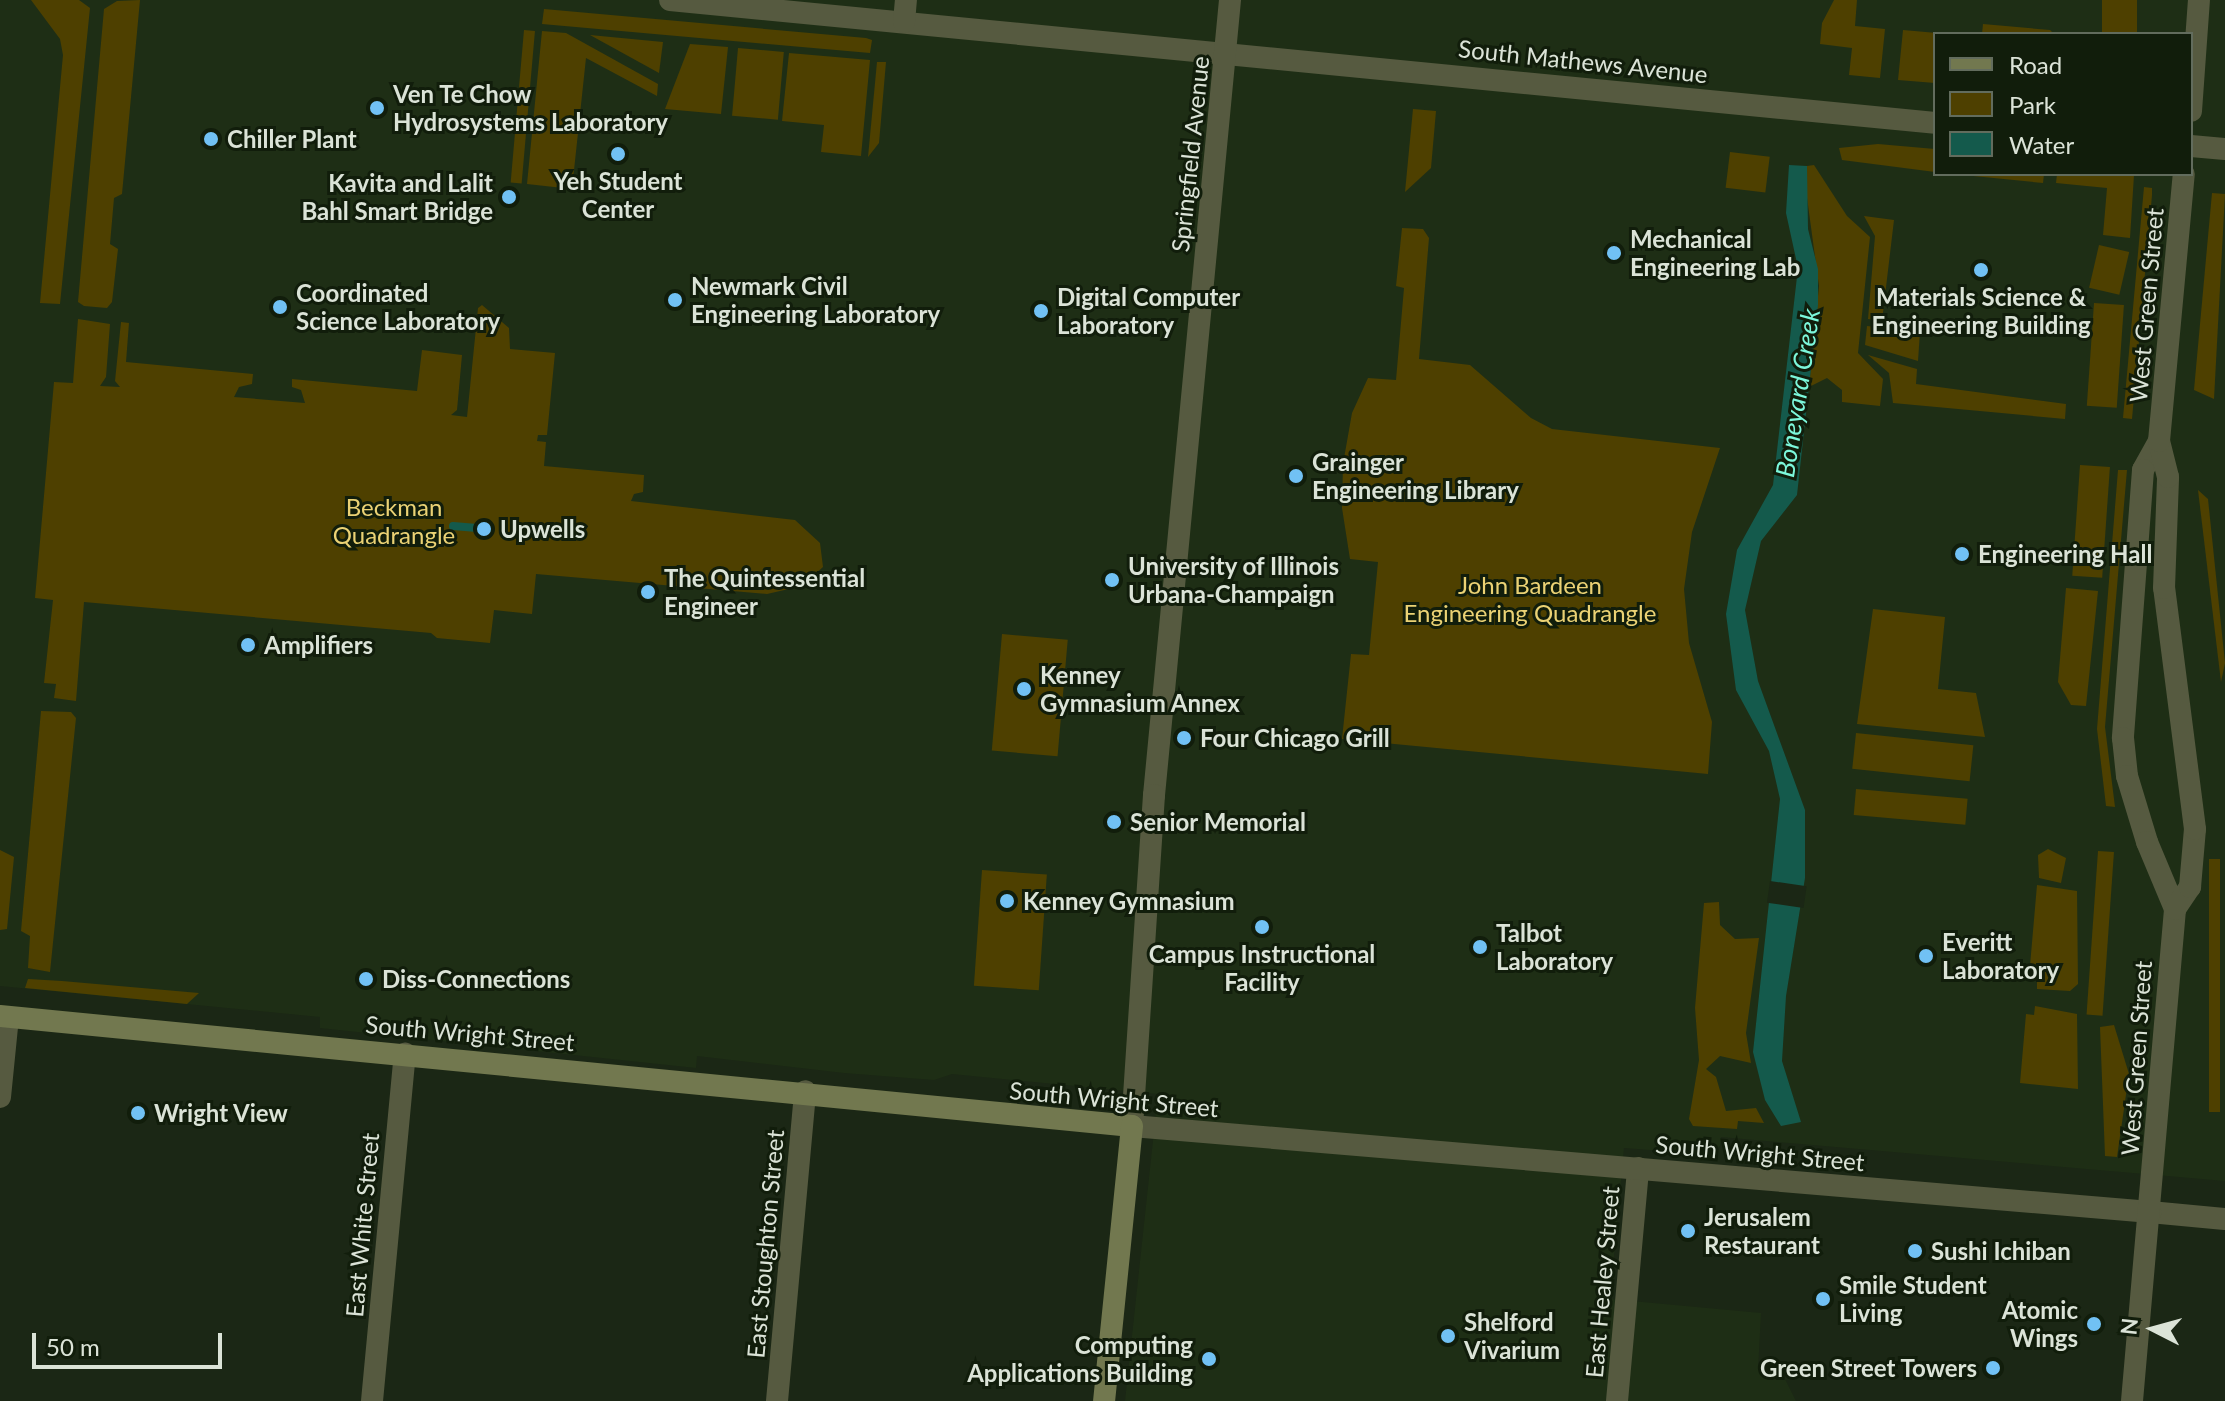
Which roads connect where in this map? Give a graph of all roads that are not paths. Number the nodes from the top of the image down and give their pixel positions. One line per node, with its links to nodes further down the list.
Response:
1 (670, 0): 4 (street, South Mathews Avenue)
2 (1230, 0): 5 (street, Springfield Avenue)
3 (2199, 0): 6 (street)
4 (905, 11): 5 (street, South Mathews Avenue)
5 (1226, 53): 7 (street, South Mathews Avenue); 17 (street, Springfield Avenue)
6 (2193, 83)
7 (1933, 123)
8 (2193, 146): 9 (street)
9 (2225, 149)
10 (2184, 176): 11 (street, West Green Street)
11 (2159, 441): 12 (street, West Green Street); 12 (street, West Green Street)
12 (2175, 909): 19 (street, West Green Street)
13 (4, 1016): 14 (main road, South Wright Street); 16 (street)
14 (405, 1054): 15 (main road, South Wright Street); 21 (street, East White Street)
15 (805, 1091): 17 (main road, South Wright Street); 22 (street, East Stoughton Street)
16 (0, 1097)
17 (1132, 1126): 18 (street, South Wright Street); 23 (main road)
18 (1638, 1168): 19 (street, South Wright Street); 24 (street, East Healey Street)
19 (2150, 1212): 20 (street, South Wright Street); 25 (street, West Green Street)
20 (2225, 1219)
21 (372, 1401)
22 (777, 1401)
23 (1104, 1401)
24 (1617, 1401)
25 (2132, 1401)

